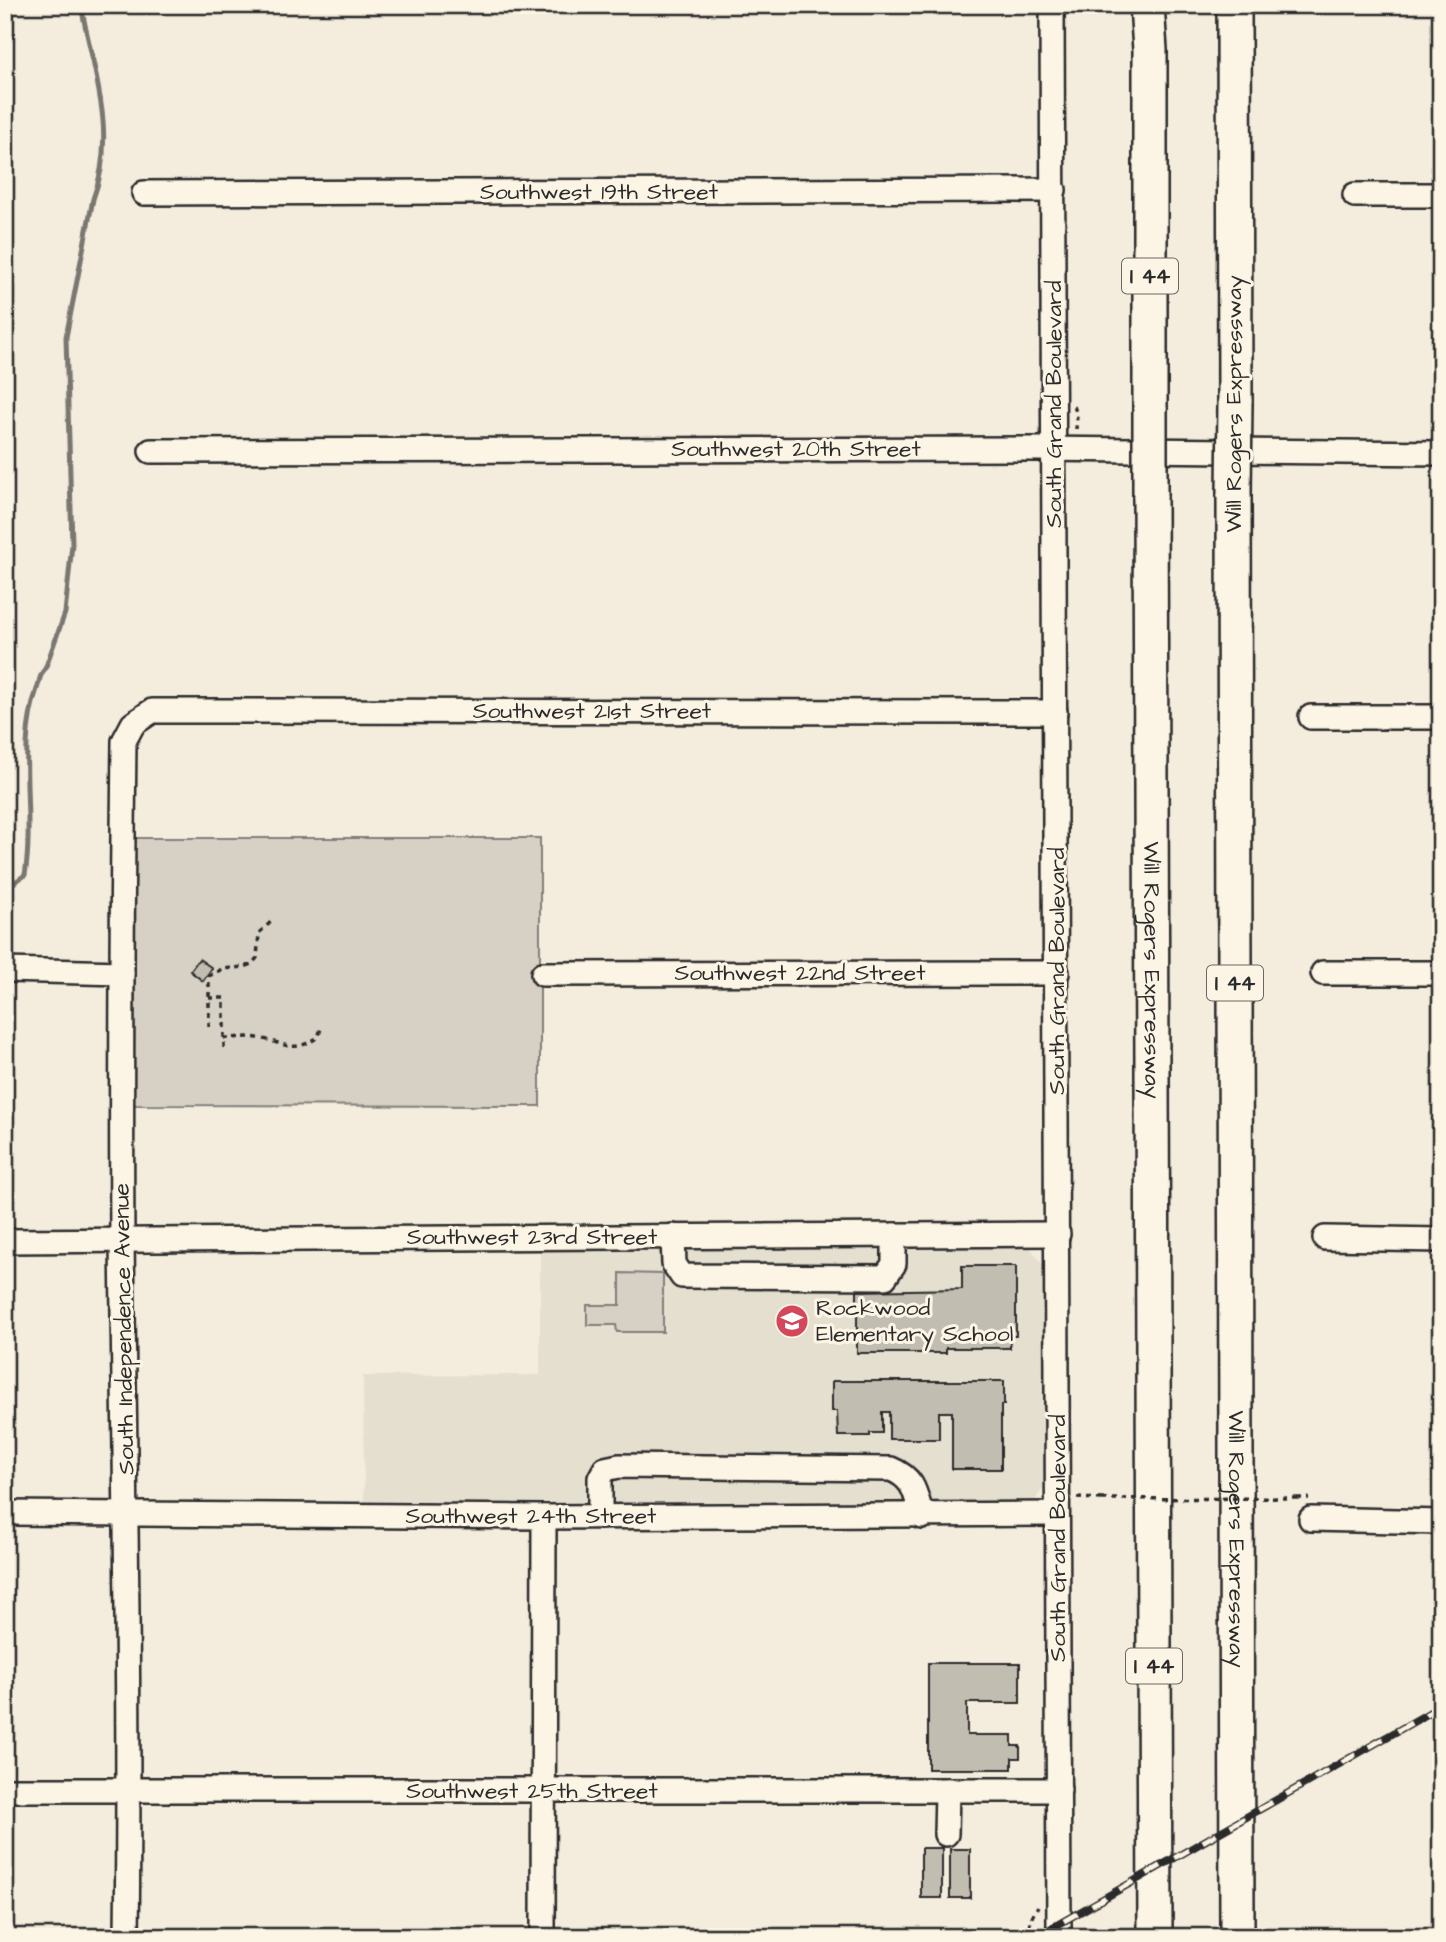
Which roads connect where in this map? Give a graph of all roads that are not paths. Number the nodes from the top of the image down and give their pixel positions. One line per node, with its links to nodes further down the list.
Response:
1 (1052, 5): 6 (street, South Grand Boulevard)
2 (1141, 5): 5 (highway)
3 (1147, 5): 5 (highway, Will Rogers Expressway / I 44)
4 (1234, 5): 48 (highway, Will Rogers Expressway / I 44, bridge)
5 (1150, 50): 47 (highway, Will Rogers Expressway / I 44, bridge)
6 (1054, 190): 7 (street, Southwest 19th Street); 10 (street, South Grand Boulevard)
7 (144, 193)
8 (1355, 195): 9 (street)
9 (1441, 195)
10 (1054, 449): 11 (street, Southwest 20th Street); 12 (street, Southwest 20th Street); 13 (street, South Grand Boulevard)
11 (151, 451)
12 (1441, 453)
13 (1055, 712): 16 (street, Southwest 21st Street); 19 (street, South Grand Boulevard)
14 (1311, 717): 15 (street)
15 (1441, 717)
16 (132, 724): 18 (street, South Independence Avenue)
17 (5, 970): 18 (street)
18 (122, 973): 27 (street, South Independence Avenue)
19 (1057, 973): 22 (street, Southwest 22nd Street); 23 (street, South Grand Boulevard)
20 (1323, 973): 21 (street)
21 (1441, 973)
22 (543, 974)
23 (1058, 1234): 24 (street, Southwest 23rd Street); 31 (street, South Grand Boulevard)
24 (894, 1235): 25 (street, Southwest 23rd Street); 25 (street)
25 (673, 1236): 27 (street, Southwest 23rd Street)
26 (1325, 1238): 28 (street)
27 (122, 1240): 29 (street, Southwest 23rd Street); 32 (street, South Independence Avenue)
28 (1441, 1240)
29 (5, 1241)
30 (5, 1513): 32 (street, Southwest 24th Street)
31 (1057, 1514): 35 (street, Southwest 24th Street); 41 (street, South Grand Boulevard)
32 (127, 1515): 33 (street, Southwest 24th Street); 39 (street, South Independence Avenue)
33 (544, 1517): 34 (street, Southwest 24th Street); 42 (street)
34 (600, 1517): 35 (street, Southwest 24th Street); 35 (street)
35 (922, 1517)
36 (1311, 1519): 37 (street)
37 (1441, 1522)
38 (5, 1790): 39 (street, Southwest 25th Street)
39 (129, 1790): 42 (street, Southwest 25th Street); 44 (street, South Independence Avenue)
40 (947, 1790): 41 (street, Southwest 25th Street); 42 (street, Southwest 25th Street); 43 (street)
41 (1059, 1790): 46 (street, South Grand Boulevard)
42 (542, 1791): 45 (street)
43 (946, 1835)
44 (127, 1937)
45 (542, 1937)
46 (1059, 1937)
47 (1154, 1937)
48 (1237, 1937)

